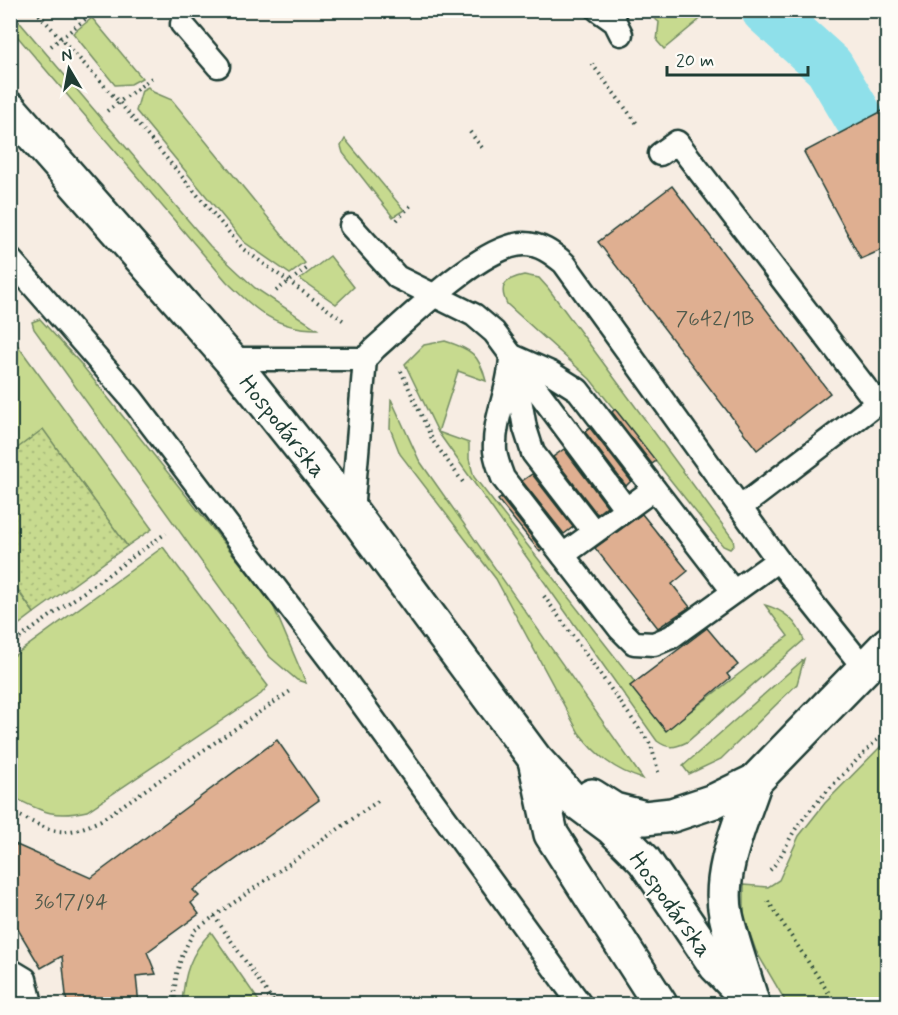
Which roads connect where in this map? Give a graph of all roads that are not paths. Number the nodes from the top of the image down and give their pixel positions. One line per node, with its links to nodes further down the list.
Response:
1 (598, 10): 3 (lane)
2 (182, 24): 4 (lane)
3 (621, 34)
4 (218, 66)
5 (10, 109): 11 (street, Hospodárska)
6 (660, 154): 13 (lane)
7 (351, 226): 9 (lane)
8 (10, 259): 29 (lane)
9 (435, 296): 10 (lane); 12 (lane); 15 (lane)
10 (511, 355): 14 (lane); 16 (lane); 18 (lane); 19 (lane)
11 (230, 359): 12 (lane); 17 (street, Hospodárska)
12 (365, 359): 17 (lane)
13 (883, 399): 15 (lane)
14 (654, 489): 16 (lane); 21 (lane)
15 (741, 507): 20 (lane)
16 (626, 509): 18 (lane)
17 (352, 512): 24 (street, Hospodárska)
18 (594, 532): 19 (lane)
19 (563, 555): 21 (lane)
20 (778, 560): 21 (lane); 23 (lane)
21 (733, 591)
22 (888, 644): 23 (street)
23 (864, 668): 25 (street)
24 (535, 759): 25 (street); 27 (street, Hospodárska); 30 (street, Hospodárska)
25 (755, 781): 27 (street, Hospodárska)
26 (10, 970): 28 (lane)
27 (753, 1004)
28 (31, 1005)
29 (580, 1005)
30 (660, 1005)

